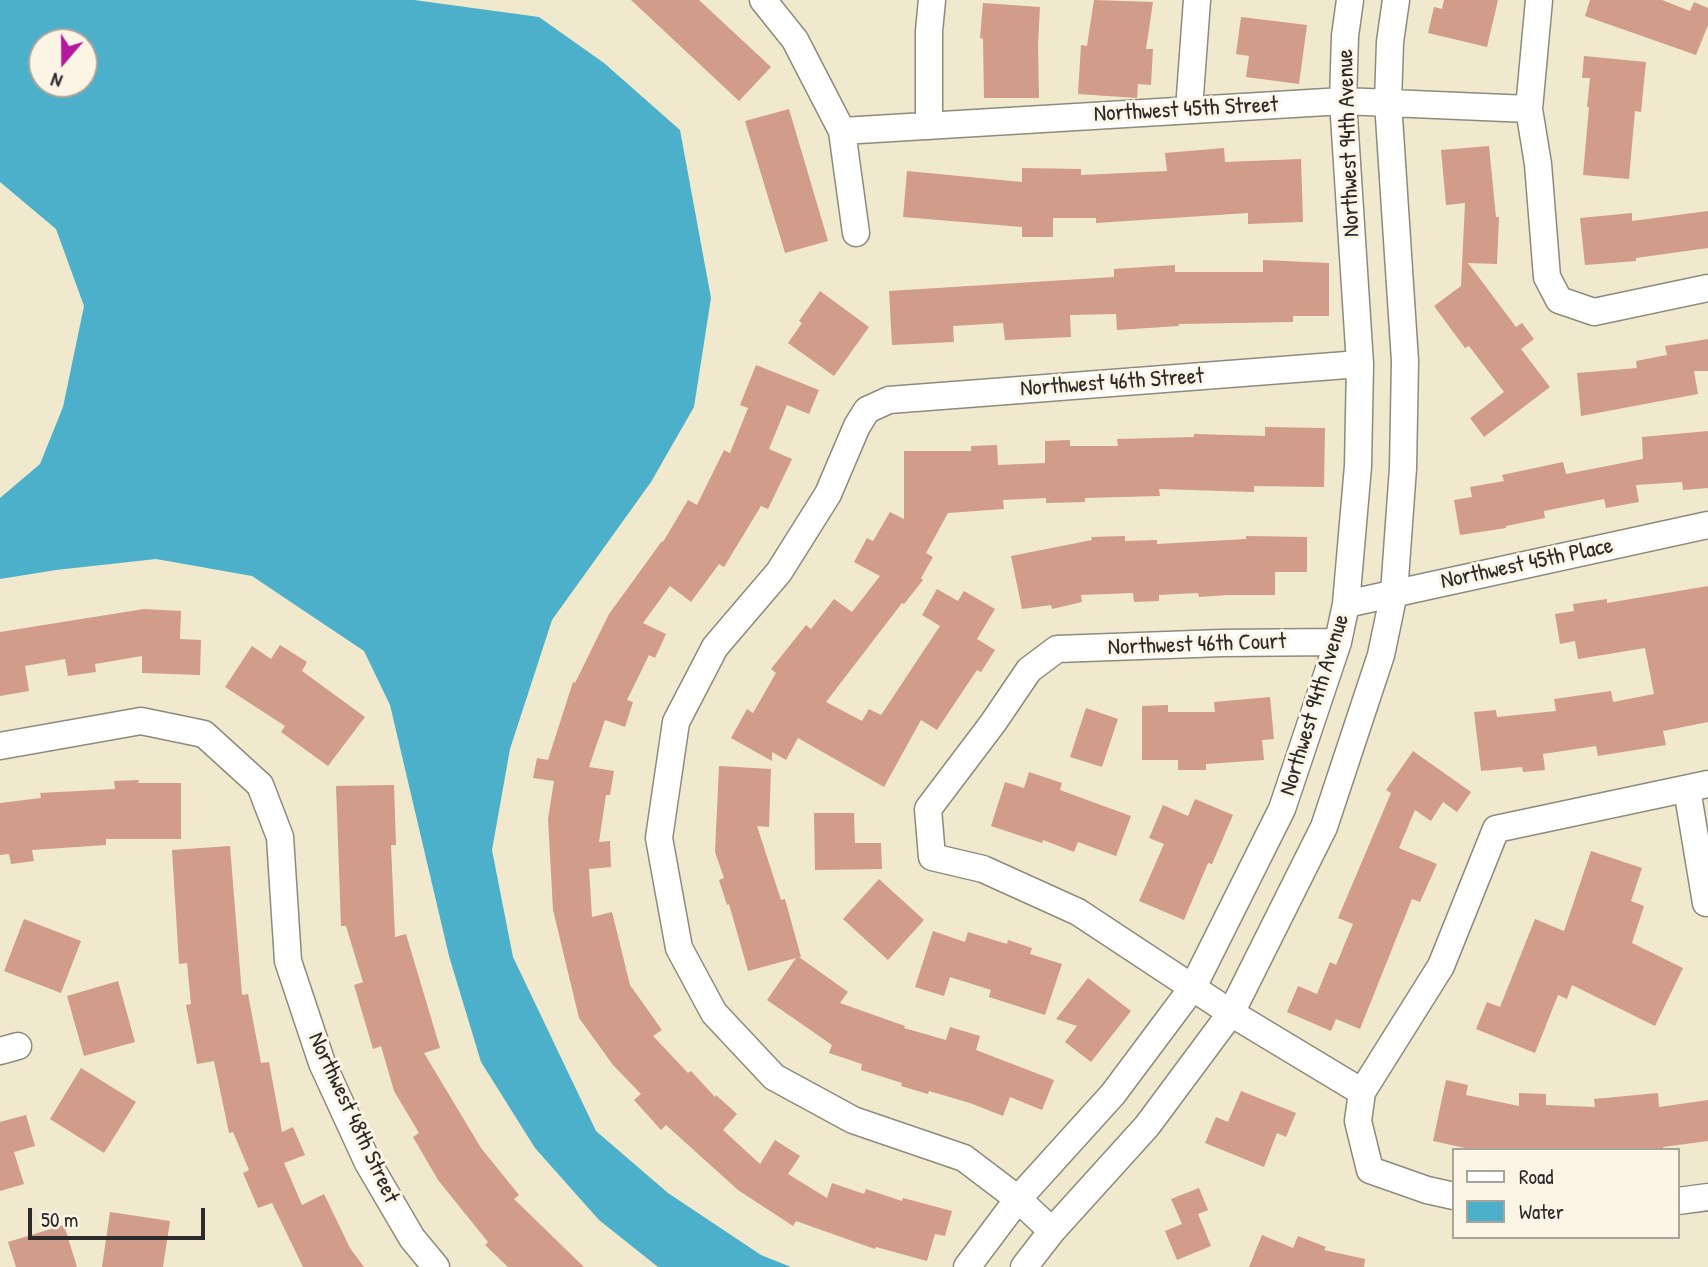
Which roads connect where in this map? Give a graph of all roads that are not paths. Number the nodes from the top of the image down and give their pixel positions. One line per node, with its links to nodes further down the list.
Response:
1 (763, 0): 12 (street)
2 (932, 0): 11 (street)
3 (1197, 0): 9 (street)
4 (1350, 0): 7 (street, Northwest 94th Avenue)
5 (1396, 0): 8 (street, Northwest 94th Avenue)
6 (1539, 0): 10 (street)
7 (1343, 101): 8 (street, Northwest 45th Street); 9 (street, Northwest 45th Street); 15 (street, Northwest 94th Avenue)
8 (1388, 102): 10 (street, Northwest 45th Street); 17 (street, Northwest 94th Avenue)
9 (1189, 109): 11 (street, Northwest 45th Street)
10 (1529, 109): 14 (street)
11 (929, 126): 12 (street, Northwest 45th Street)
12 (842, 131): 13 (street)
13 (856, 233)
14 (1708, 288)
15 (1360, 363): 18 (street, Northwest 94th Avenue); 28 (street, Northwest 46th Street)
16 (1708, 525): 17 (street, Northwest 45th Place)
17 (1394, 593): 18 (street, Northwest 45th Place); 24 (street, Northwest 94th Avenue)
18 (1346, 604): 19 (street, Northwest 94th Avenue)
19 (1338, 642): 23 (street, Northwest 94th Avenue); 23 (street, Northwest 46th Court)
20 (0, 746): 31 (street, Northwest 48th Street)
21 (1697, 786): 22 (street); 25 (street)
22 (1706, 903)
23 (1193, 987): 24 (street); 28 (street, Northwest 94th Avenue)
24 (1231, 1013): 25 (street); 30 (street, Northwest 94th Avenue)
25 (1362, 1092): 26 (street)
26 (1452, 1196)
27 (1708, 1197): 29 (street)
28 (1018, 1199): 30 (street); 32 (street, Northwest 94th Avenue)
29 (1680, 1201)
30 (1052, 1231): 33 (street, Northwest 94th Avenue)
31 (436, 1267)
32 (967, 1267)
33 (1024, 1267)

